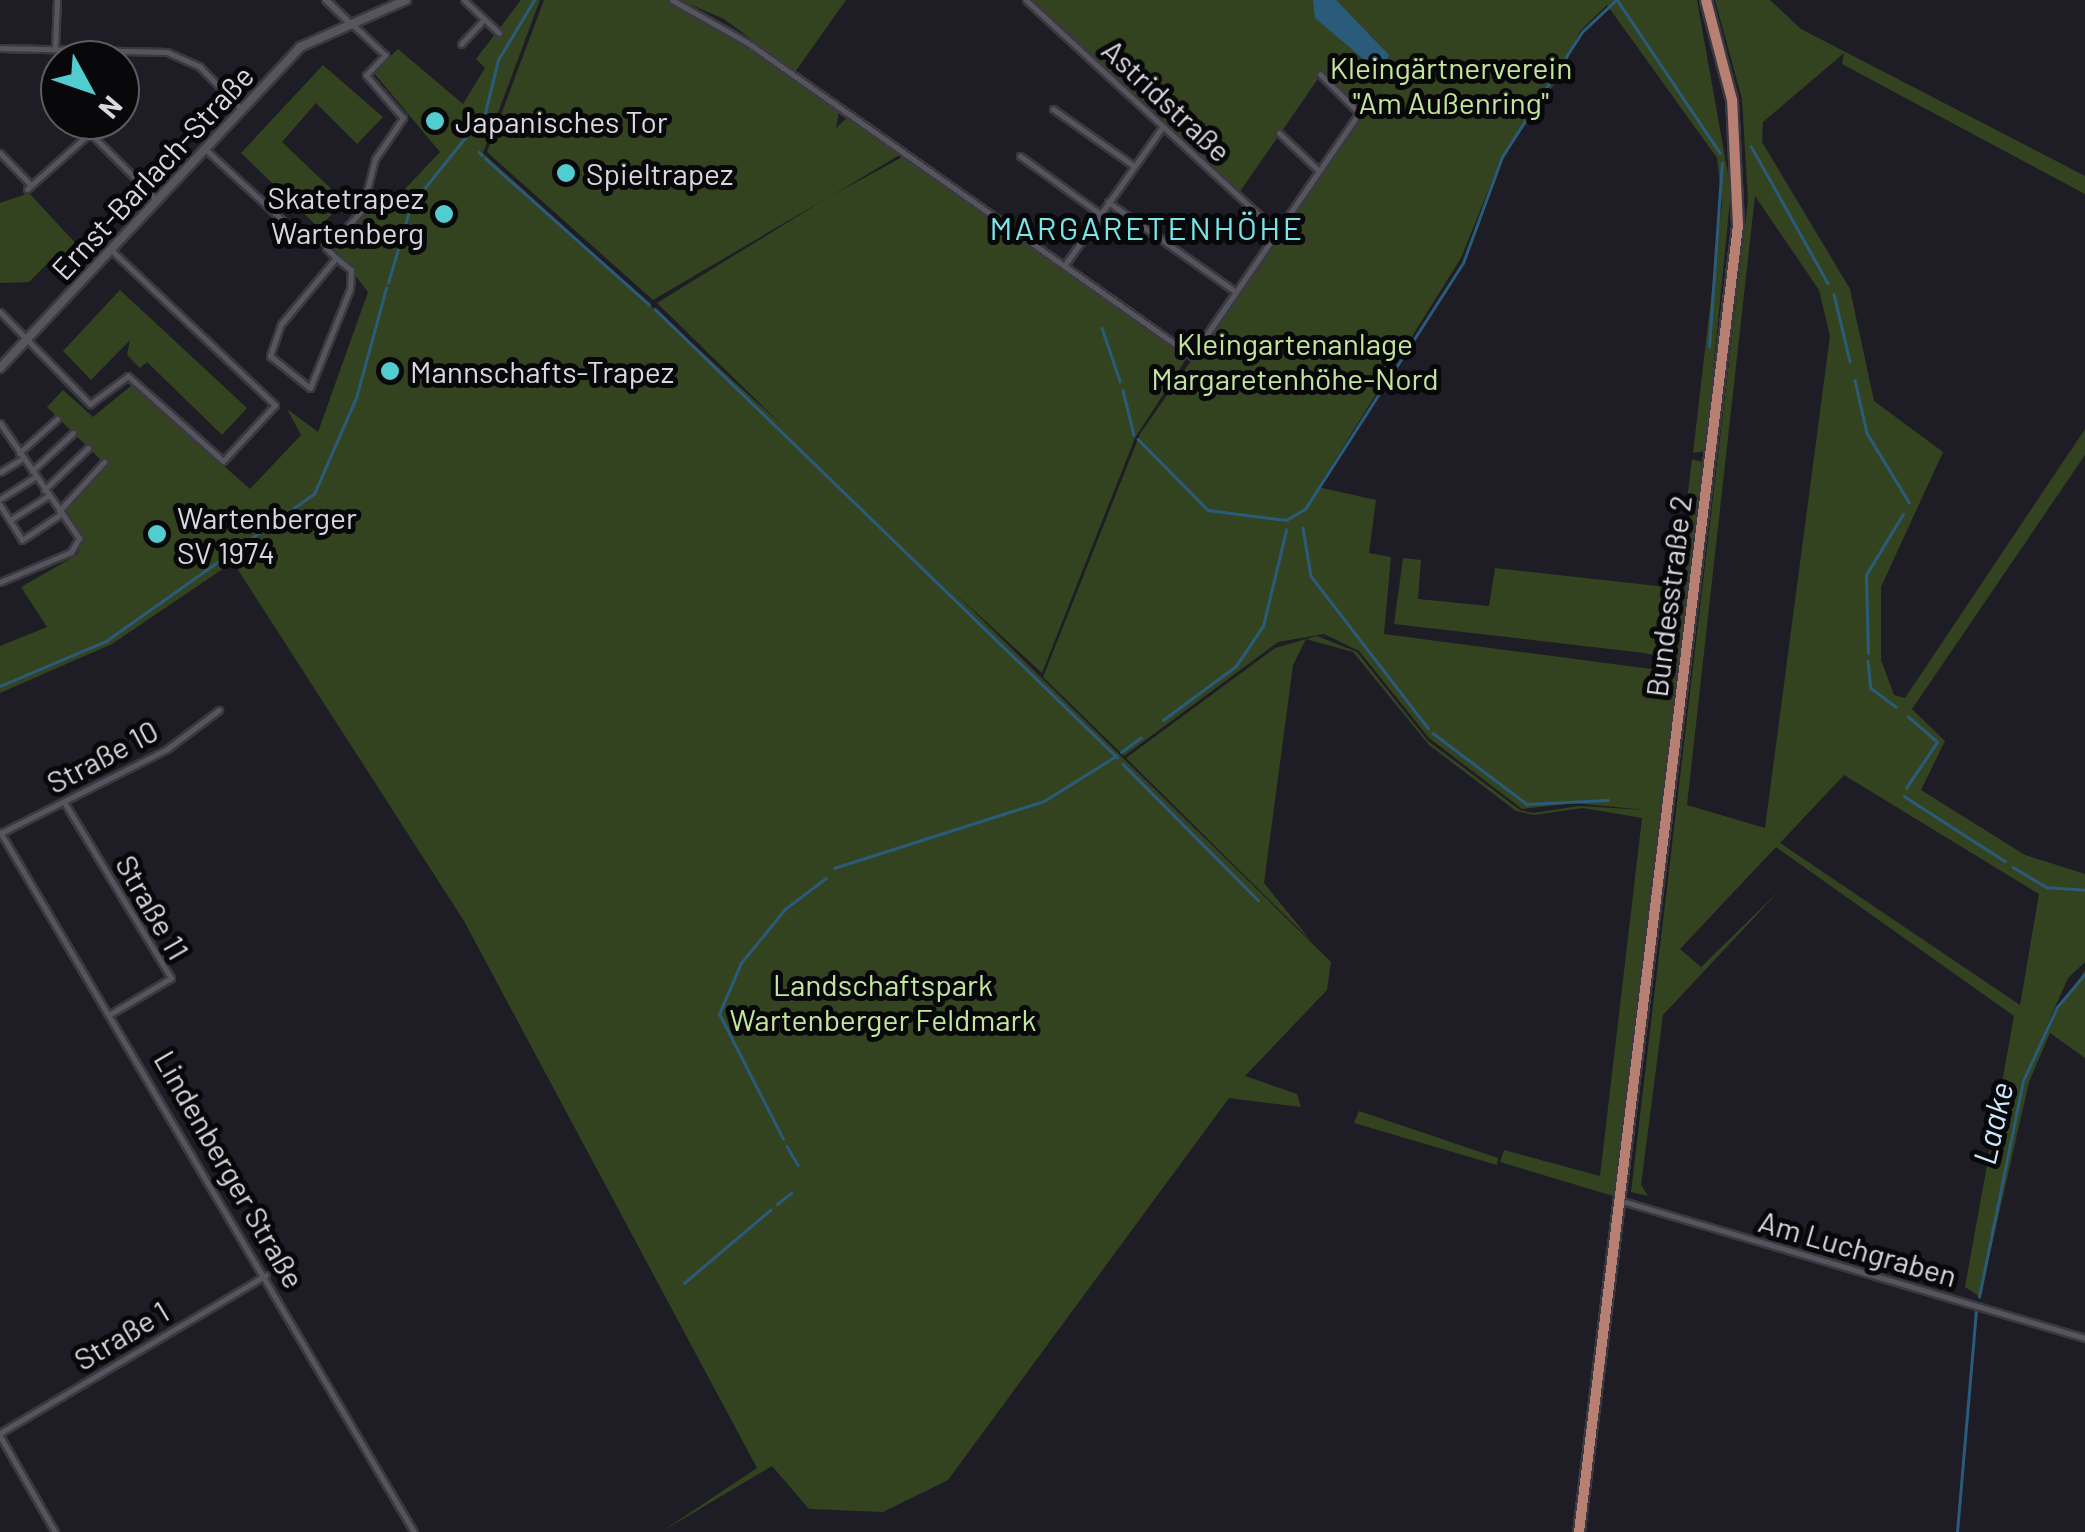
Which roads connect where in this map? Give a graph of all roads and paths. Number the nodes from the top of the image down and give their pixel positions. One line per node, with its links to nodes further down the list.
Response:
1 (57, 0): 11 (street)
2 (326, 0): 9 (street)
3 (406, 0): 9 (main road, Ernst-Barlach-Straße)
4 (464, 0): 8 (street)
5 (672, 0): 35 (street)
6 (1026, 0): 19 (street, Astridstraße)
7 (1706, 0): 57 (main road, Bundesstraße 2)
8 (484, 19): 10 (street); 12 (street)
9 (347, 20): 17 (main road, Ernst-Barlach-Straße); 32 (street)
10 (499, 32)
11 (55, 40)
12 (461, 44)
13 (40, 47): 14 (street)
14 (0, 48)
15 (140, 52): 17 (street)
16 (1320, 74): 27 (street)
17 (240, 109): 23 (main road, Ernst-Barlach-Straße)
18 (1053, 109): 26 (street)
19 (1162, 126): 26 (street); 31 (street, Astridstraße)
20 (1278, 134): 27 (street)
21 (78, 140): 24 (street)
22 (102, 140): 28 (street)
23 (204, 148): 28 (main road, Ernst-Barlach-Straße); 32 (street)
24 (0, 153)
25 (1020, 156): 30 (street)
26 (1134, 166): 29 (street)
27 (1319, 172): 31 (street)
28 (156, 199): 33 (main road, Ernst-Barlach-Straße)
29 (1108, 202): 30 (street); 36 (street)
30 (1100, 214): 35 (street)
31 (1277, 232): 36 (street)
32 (326, 247): 34 (street)
33 (110, 249): 38 (main road, Ernst-Barlach-Straße); 38 (street)
34 (336, 258): 34 (street)
35 (1063, 267): 36 (street)
36 (1236, 292)
37 (0, 312): 38 (street)
38 (28, 337): 39 (main road, Ernst-Barlach-Straße)
39 (0, 368)
40 (57, 419): 44 (street)
41 (0, 423): 44 (street)
42 (73, 433): 47 (street)
43 (88, 448): 48 (street)
44 (21, 455): 46 (street); 47 (street)
45 (104, 462): 50 (street)
46 (0, 472)
47 (34, 474): 48 (street); 49 (street)
48 (46, 493): 50 (street); 51 (street)
49 (0, 502): 51 (street)
50 (60, 513): 51 (street); 52 (street)
51 (10, 520)
52 (0, 582)
53 (219, 710): 54 (street, Straße 10)
54 (64, 802): 55 (street, Straße 10); 56 (street, Straße 11)
55 (0, 833): 56 (street, Lindenberger Straße)
56 (112, 1013): 58 (street, Lindenberger Straße)
57 (1619, 1200): 59 (street, Am Luchgraben); 63 (main road, Bundesstraße 2)
58 (266, 1275): 60 (street, Straße 1); 62 (street, Lindenberger Straße)
59 (2085, 1338)
60 (0, 1434): 61 (street)
61 (55, 1532)
62 (414, 1532)
63 (1579, 1532)

